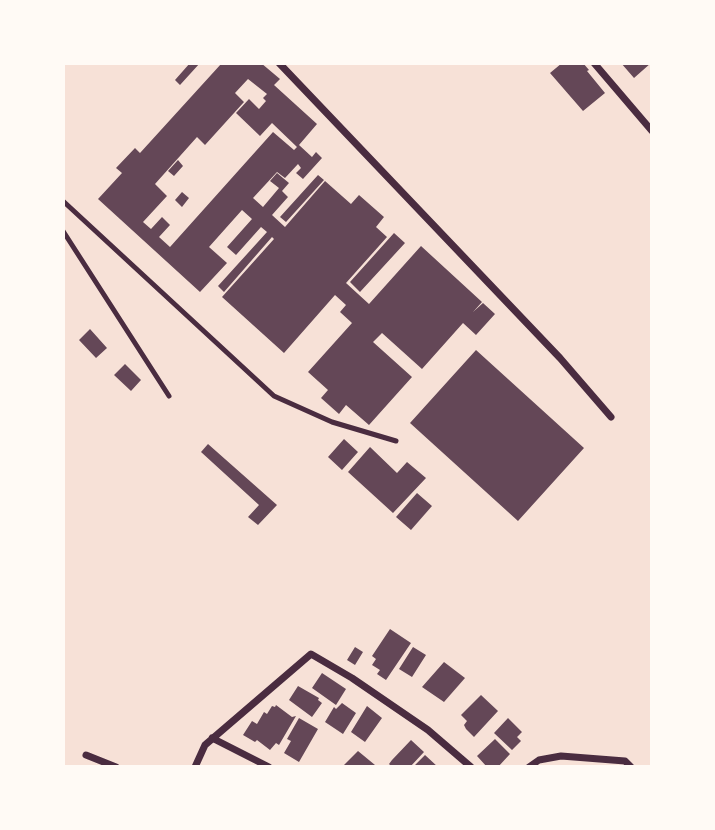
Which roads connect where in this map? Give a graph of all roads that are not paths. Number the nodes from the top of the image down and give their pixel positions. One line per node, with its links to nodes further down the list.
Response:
1 (279, 63): 7 (street)
2 (594, 63): 3 (street)
3 (652, 131)
4 (63, 201): 8 (lane)
5 (63, 231): 6 (lane)
6 (169, 396)
7 (611, 417)
8 (397, 441)
9 (212, 738): 12 (street); 13 (street); 14 (street)
10 (86, 755): 11 (street)
11 (116, 767)
12 (195, 767)
13 (269, 767)
14 (471, 767)
15 (529, 767): 16 (street)
16 (631, 767)

